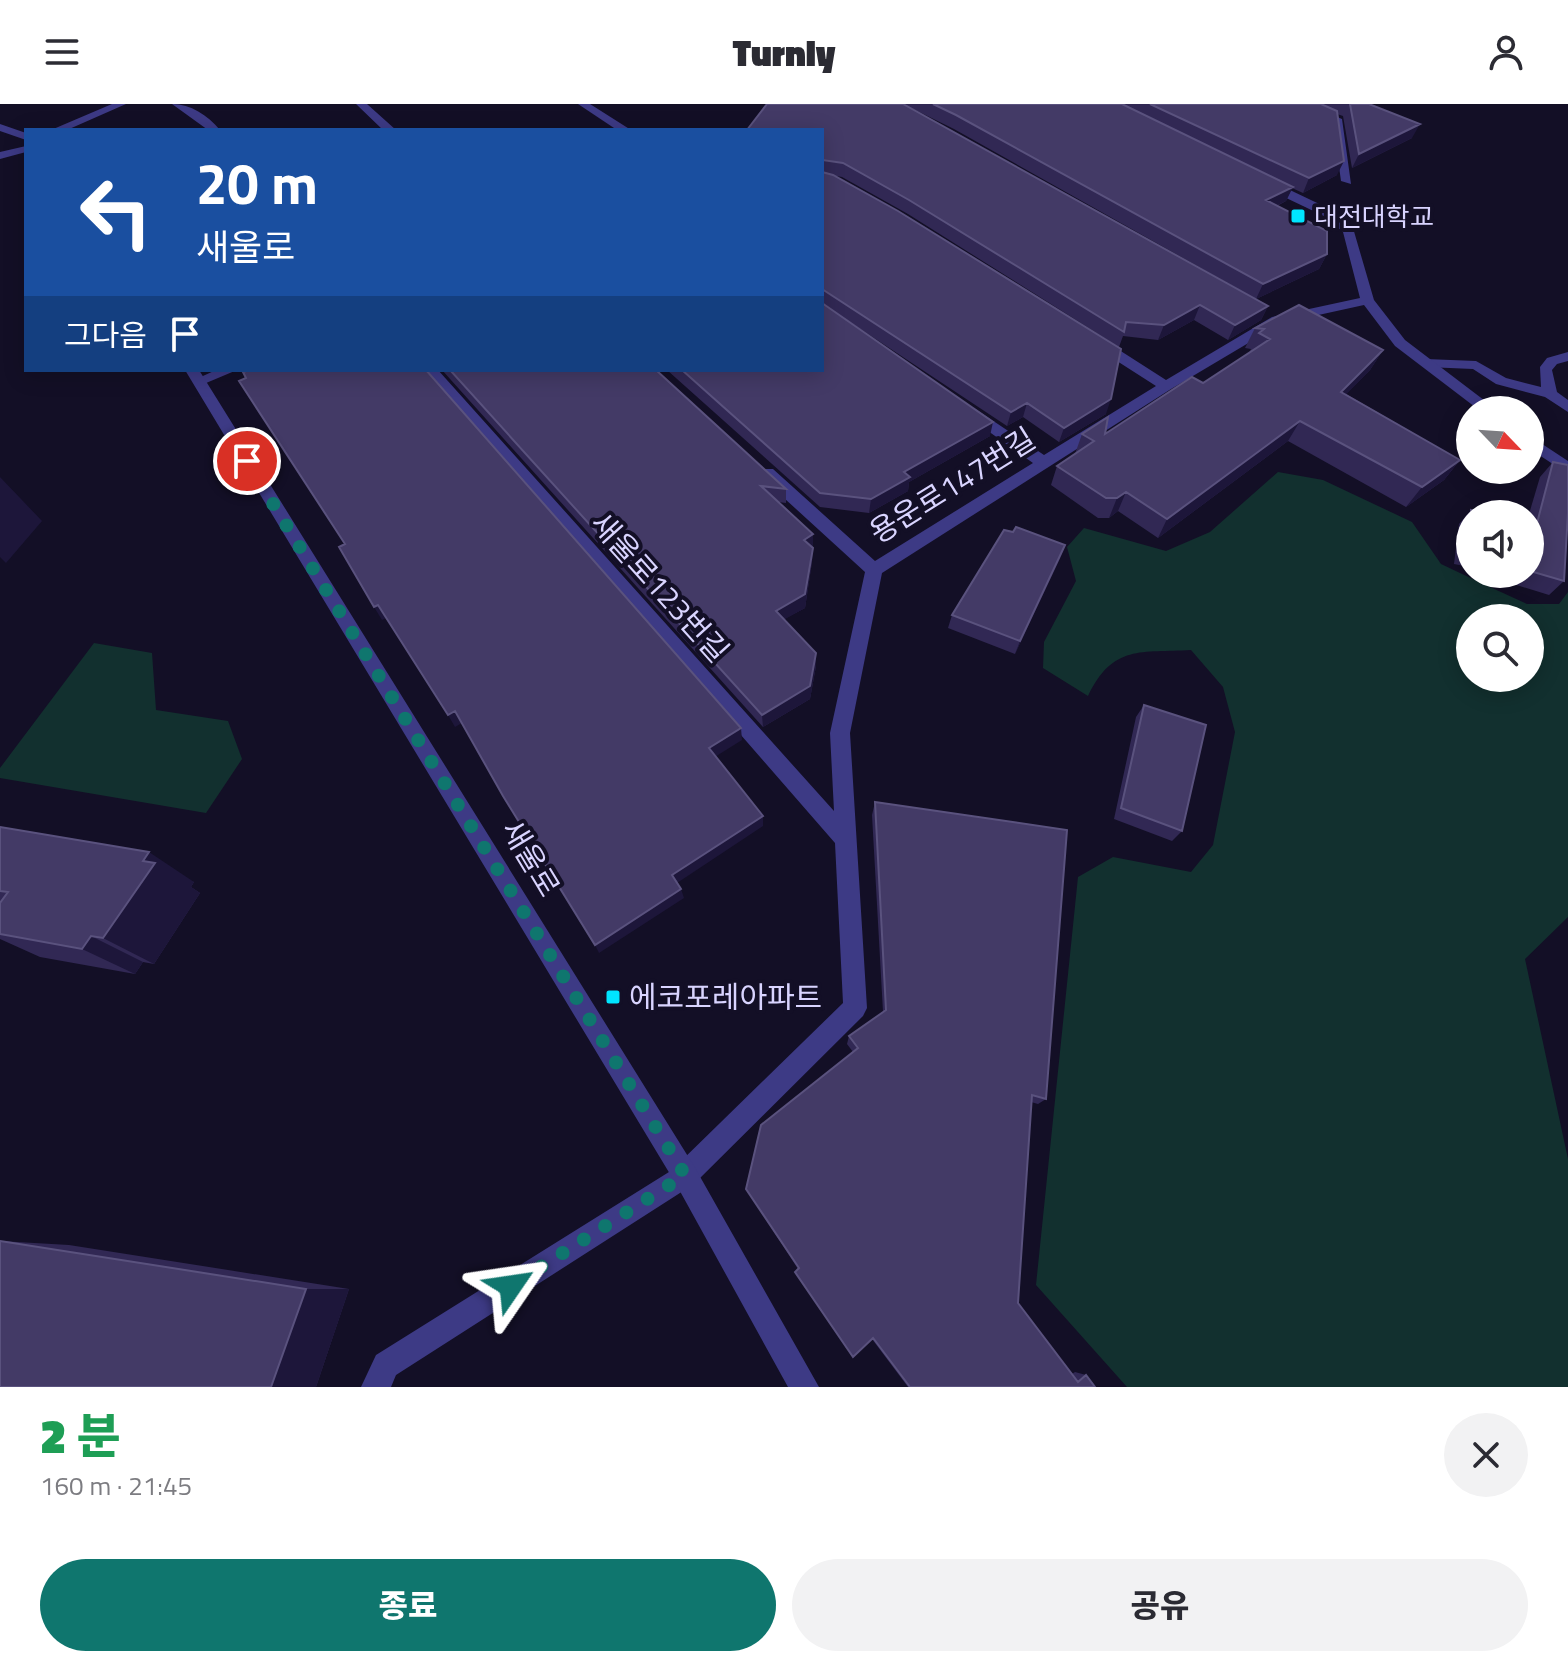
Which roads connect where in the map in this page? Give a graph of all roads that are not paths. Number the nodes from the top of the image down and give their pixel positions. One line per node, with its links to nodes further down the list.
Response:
1 (121, 104): 7 (street)
2 (177, 104): 8 (street)
3 (361, 104): 9 (street)
4 (583, 104): 10 (street)
5 (1296, 104): 15 (street)
6 (0, 127): 11 (street)
7 (62, 128)
8 (212, 128)
9 (388, 128)
10 (622, 128)
11 (24, 136)
12 (24, 150): 13 (street)
13 (0, 156)
14 (1259, 180): 16 (street)
15 (1347, 181)
16 (1367, 300): 19 (street); 23 (street, 용운로147번길)
17 (1086, 336): 23 (street)
18 (1568, 356): 24 (street)
19 (1426, 363): 24 (street); 25 (street)
20 (218, 372): 22 (street)
21 (432, 372): 33 (street, 새울로123번길)
22 (195, 376): 34 (street, 새울로)
23 (1166, 386): 29 (street, 용운로147번길)
24 (1550, 394): 27 (street)
25 (1470, 396)
26 (952, 399): 29 (street)
27 (1568, 407)
28 (1544, 451): 31 (street)
29 (1044, 463): 32 (street, 용운로147번길)
30 (758, 465): 32 (street)
31 (1568, 469)
32 (874, 570): 33 (street, 용운로147번길)
33 (848, 842): 34 (street, 용운로147번길)
34 (685, 1175): 35 (street, 용운로147번길); 36 (street, 새울로)
35 (376, 1387)
36 (804, 1387)

